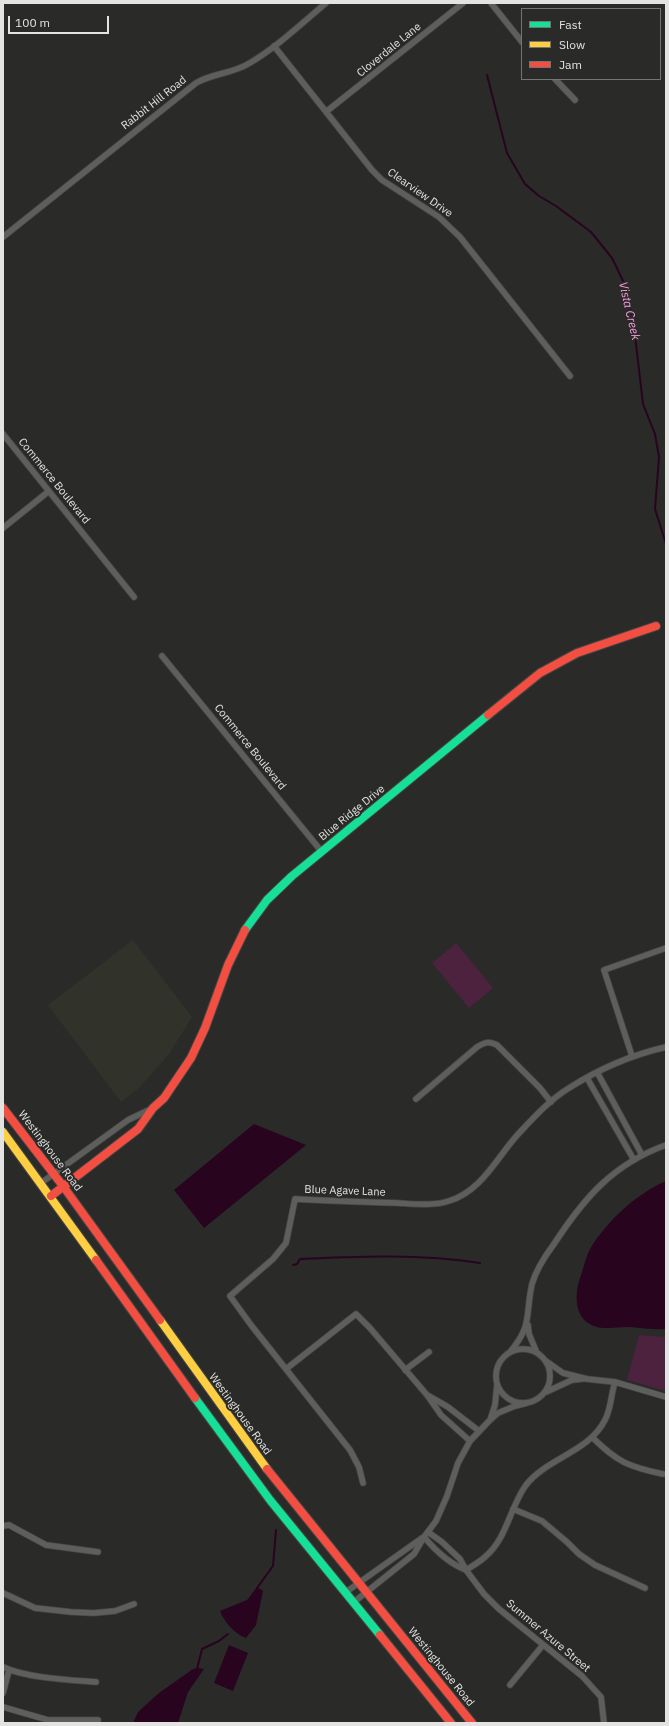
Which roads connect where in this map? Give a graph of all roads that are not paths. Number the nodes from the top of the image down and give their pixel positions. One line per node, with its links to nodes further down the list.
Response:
1 (326, 3): 5 (street, Rabbit Hill Road)
2 (463, 3): 8 (street, Cloverdale Lane)
3 (491, 3): 4 (street)
4 (521, 41)
5 (274, 46): 8 (street, Clearview Drive); 9 (street, Rabbit Hill Road)
6 (555, 80): 7 (street)
7 (575, 100)
8 (327, 111): 10 (street, Clearview Drive)
9 (3, 237)
10 (570, 376)
11 (3, 434): 12 (street, Commerce Boulevard)
12 (49, 491): 13 (street); 14 (street, Commerce Boulevard)
13 (3, 528)
14 (134, 597)
15 (656, 626): 17 (main road, Blue Ridge Drive)
16 (162, 656): 17 (street, Commerce Boulevard)
17 (322, 852): 26 (main road, Blue Ridge Drive)
18 (666, 948): 20 (street)
19 (666, 1047): 20 (street, Blue Agave Lane)
20 (632, 1056): 21 (street, Blue Agave Lane)
21 (597, 1072): 22 (street, Blue Agave Lane); 29 (street)
22 (587, 1078): 24 (street, Blue Agave Lane); 30 (street)
23 (416, 1099): 24 (street)
24 (551, 1102): 40 (street, Blue Agave Lane)
25 (3, 1108): 31 (main road, Westinghouse Road)
26 (153, 1108): 31 (street, Blue Ridge Drive); 33 (main road, Blue Ridge Drive)
27 (3, 1132): 32 (main road)
28 (666, 1145): 29 (street)
29 (642, 1155): 30 (street)
30 (634, 1160): 35 (street)
31 (53, 1173): 32 (street, Blue Ridge Drive); 33 (main road, Westinghouse Road)
32 (41, 1183): 34 (main road)
33 (63, 1186): 34 (main road, Blue Ridge Drive); 60 (main road, Westinghouse Road)
34 (51, 1196): 62 (main road)
35 (527, 1321): 37 (street); 38 (street)
36 (429, 1352): 41 (street)
37 (510, 1352): 38 (street); 43 (street)
38 (537, 1353): 39 (street)
39 (546, 1361): 42 (street); 45 (street)
40 (286, 1369): 41 (street); 54 (street, Blue Agave Lane)
41 (405, 1370): 46 (street)
42 (587, 1379): 44 (street); 45 (street)
43 (497, 1381): 48 (street); 49 (street)
44 (615, 1382): 47 (street); 51 (street)
45 (544, 1394): 48 (street)
46 (427, 1395): 50 (street); 52 (street)
47 (666, 1397)
48 (527, 1403): 49 (street)
49 (490, 1420): 50 (street)
50 (479, 1431): 52 (street)
51 (592, 1437): 53 (street); 55 (street)
52 (470, 1441): 57 (street)
53 (663, 1474)
54 (363, 1483)
55 (513, 1509): 59 (street); 61 (street)
56 (3, 1526): 58 (street)
57 (426, 1534): 59 (street, Summer Azure Street); 59 (street, Summer Azure Street); 60 (street); 63 (street)
58 (98, 1552)
59 (466, 1570): 67 (street, Summer Azure Street)
60 (359, 1583): 62 (street); 63 (main road, Westinghouse Road)
61 (646, 1588)
62 (346, 1592): 65 (main road)
63 (367, 1592): 65 (street); 77 (main road, Westinghouse Road)
64 (3, 1593): 66 (street)
65 (354, 1602): 76 (main road)
66 (134, 1604)
67 (543, 1645): 71 (street); 78 (street, Summer Azure Street)
68 (3, 1667): 69 (street)
69 (9, 1670): 70 (street); 72 (street)
70 (96, 1682)
71 (510, 1686)
72 (3, 1693)
73 (3, 1707): 75 (street)
74 (98, 1720): 75 (street)
75 (48, 1722)
76 (451, 1723)
77 (472, 1723)
78 (604, 1723)

